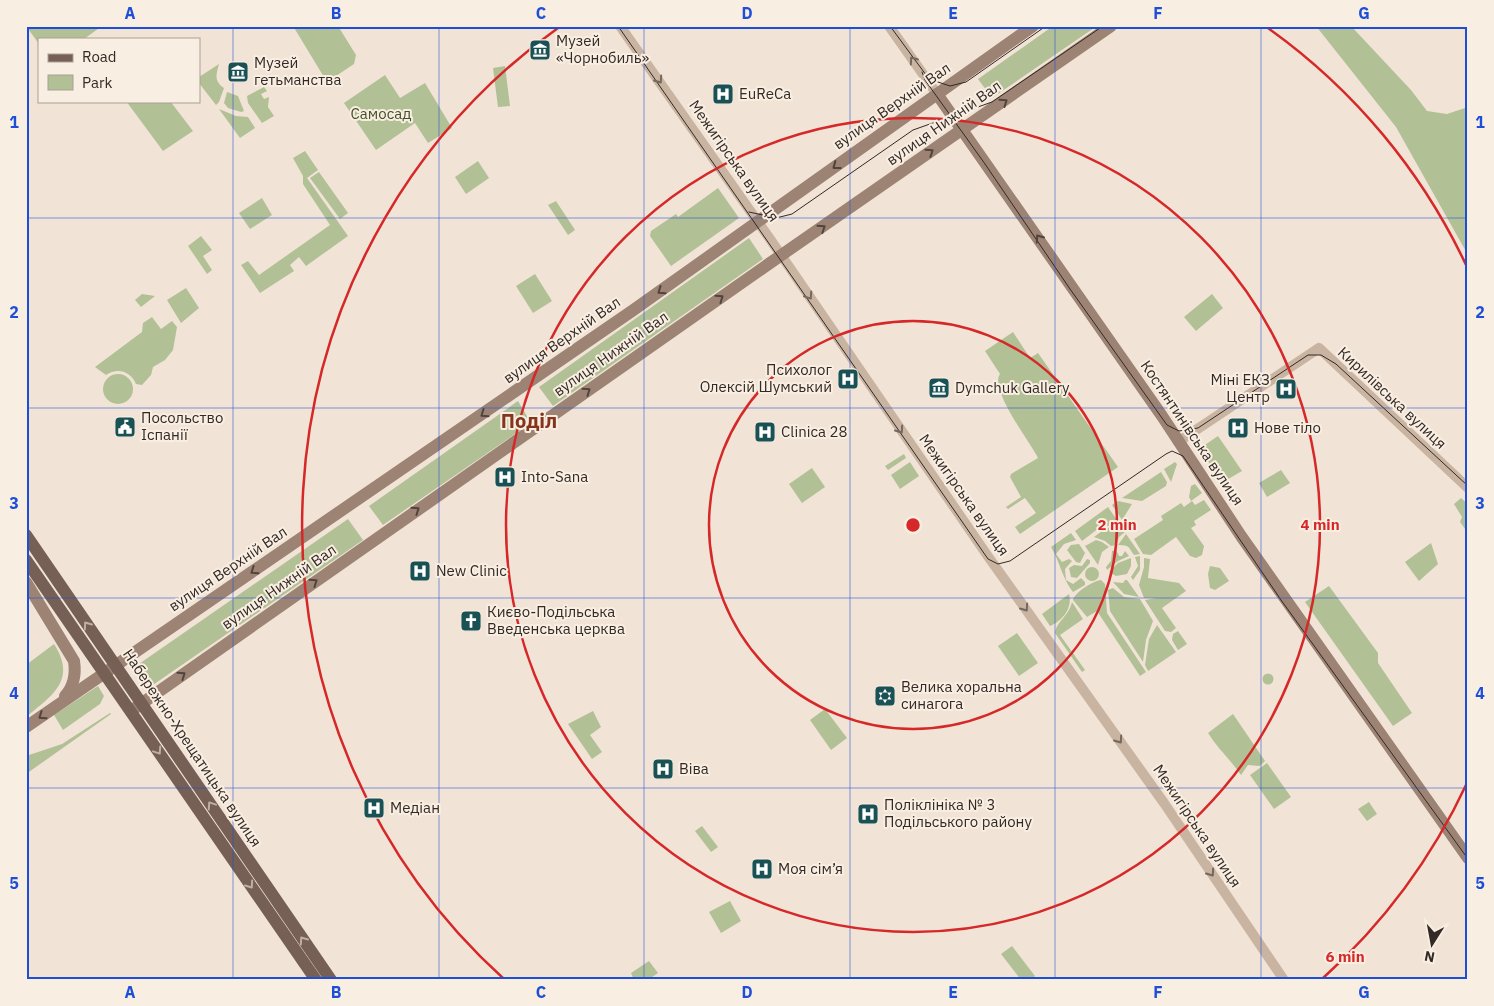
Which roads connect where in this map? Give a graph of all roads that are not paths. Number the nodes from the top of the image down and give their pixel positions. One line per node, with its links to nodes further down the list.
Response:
1 (620, 26): 7 (street, Межигірська вулиця, one-way to 7)
2 (889, 26): 5 (street, Костянтинівська вулиця, one-way to 2)
3 (1033, 26): 5 (main road, вулиця Верхній Вал)
4 (1112, 26): 6 (main road, вулиця Нижній Вал, one-way to 4)
5 (937, 94): 6 (main road, Костянтинівська вулиця); 7 (main road, вулиця Верхній Вал, one-way to 7)
6 (964, 130): 8 (main road, вулиця Нижній Вал, one-way to 6); 9 (main road, Костянтинівська вулиця, one-way to 6)
7 (758, 223): 8 (street, Межигірська вулиця); 14 (main road, вулиця Верхній Вал, one-way to 14)
8 (782, 255): 16 (main road, вулиця Нижній Вал, one-way to 8); 23 (street, Межигірська вулиця, one-way to 23)
9 (1178, 442): 10 (street, Кирилівська вулиця); 20 (main road, Костянтинівська вулиця)
10 (1468, 488)
11 (26, 535): 14 (main road, Набережно-Хрещатицька вулиця, one-way to 11)
12 (26, 560): 15 (main road, Набережно-Хрещатицька вулиця)
13 (26, 582): 17 (main road)
14 (115, 665): 15 (main road, вулиця Верхній Вал); 16 (main road, Набережно-Хрещатицька вулиця)
15 (104, 672): 17 (main road, вулиця Верхній Вал); 18 (main road, Набережно-Хрещатицька вулиця)
16 (142, 703): 18 (main road, вулиця Нижній Вал); 22 (main road, Набережно-Хрещатицька вулиця, one-way to 16)
17 (57, 706): 19 (main road, вулиця Верхній Вал, one-way to 19)
18 (131, 711): 21 (main road, Набережно-Хрещатицька вулиця, one-way to 21)
19 (26, 727)
20 (1468, 858)
21 (316, 980)
22 (331, 980)
23 (1284, 980)

